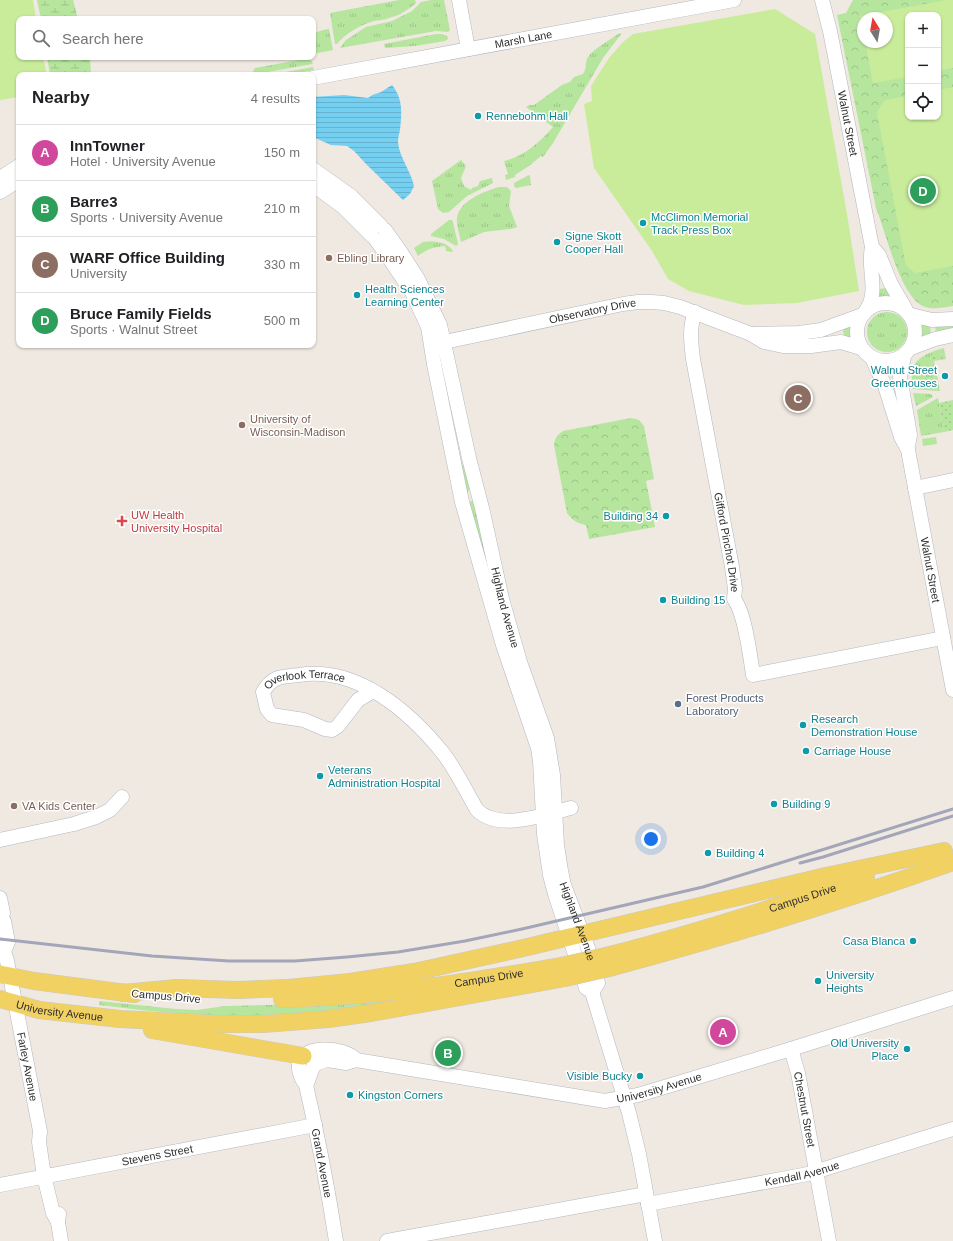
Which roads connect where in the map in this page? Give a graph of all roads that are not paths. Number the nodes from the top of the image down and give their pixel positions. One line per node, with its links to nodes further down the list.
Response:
1 (459, 0): 4 (street)
2 (734, 0): 4 (street, Marsh Lane)
3 (822, 0): 13 (street, Walnut Street)
4 (468, 49): 5 (street, Marsh Lane)
5 (316, 77)
6 (16, 168): 8 (street)
7 (316, 171): 12 (street, Highland Avenue)
8 (0, 178)
9 (16, 182): 11 (street)
10 (316, 186): 12 (street, Highland Avenue)
11 (0, 192)
12 (378, 233): 20 (street, Highland Avenue)
13 (872, 247): 14 (street, Walnut Street); 16 (street, Walnut Street)
14 (908, 311): 16 (street); 17 (street); 22 (street)
15 (695, 312): 18 (street, Observatory Drive); 20 (street, Observatory Drive); 27 (street, Gifford Pinchot Drive)
16 (864, 312): 18 (street, Observatory Drive); 21 (street)
17 (953, 318)
18 (751, 334): 21 (street, Observatory Drive)
19 (953, 335): 22 (street)
20 (438, 344): 32 (street, Highland Avenue)
21 (861, 348): 23 (street)
22 (907, 352): 23 (street); 24 (street, Walnut Street)
23 (872, 358): 24 (street, Walnut Street)
24 (908, 450): 26 (street, Walnut Street)
25 (953, 480): 26 (street)
26 (915, 488): 27 (street, Walnut Street)
27 (943, 638): 28 (street, Walnut Street)
28 (953, 690)
29 (373, 691): 29 (street, Overlook Terrace); 32 (street, Overlook Terrace)
30 (122, 796): 33 (street)
31 (571, 808): 32 (street, Overlook Terrace)
32 (549, 813): 36 (street, Highland Avenue)
33 (0, 840)
34 (950, 854): 36 (main road); 38 (main road, Campus Drive, bridge)
35 (0, 898): 37 (street, Farley Avenue)
36 (576, 935): 40 (main road); 49 (street, Highland Avenue)
37 (2, 950): 39 (street, Farley Avenue)
38 (563, 972): 40 (main road, Campus Drive); 43 (main road, Campus Drive)
39 (5, 975): 40 (main road, Campus Drive); 42 (street, Farley Avenue)
40 (123, 992)
41 (953, 998): 44 (street, University Avenue)
42 (8, 1001): 43 (main road, University Avenue); 53 (street, Farley Avenue)
43 (120, 1019): 45 (main road)
44 (791, 1049): 49 (street, University Avenue); 52 (street, Chestnut Street)
45 (303, 1056): 46 (street); 47 (street); 48 (street, Grand Avenue)
46 (328, 1060): 47 (street); 48 (street)
47 (356, 1060): 49 (street, University Avenue)
48 (306, 1085): 50 (street, Grand Avenue)
49 (624, 1098): 55 (street, Highland Avenue)
50 (315, 1125): 53 (street, Stevens Street); 57 (street, Grand Avenue)
51 (953, 1129): 52 (street, Kendall Avenue)
52 (816, 1171): 55 (street, Kendall Avenue); 60 (street, Chestnut Street)
53 (49, 1175): 54 (street, Stevens Street); 56 (street, Farley Avenue)
54 (0, 1185)
55 (647, 1199): 58 (street, Kendall Avenue); 59 (street, Highland Avenue)
56 (61, 1241)
57 (336, 1241)
58 (387, 1241)
59 (655, 1241)
60 (829, 1241)

